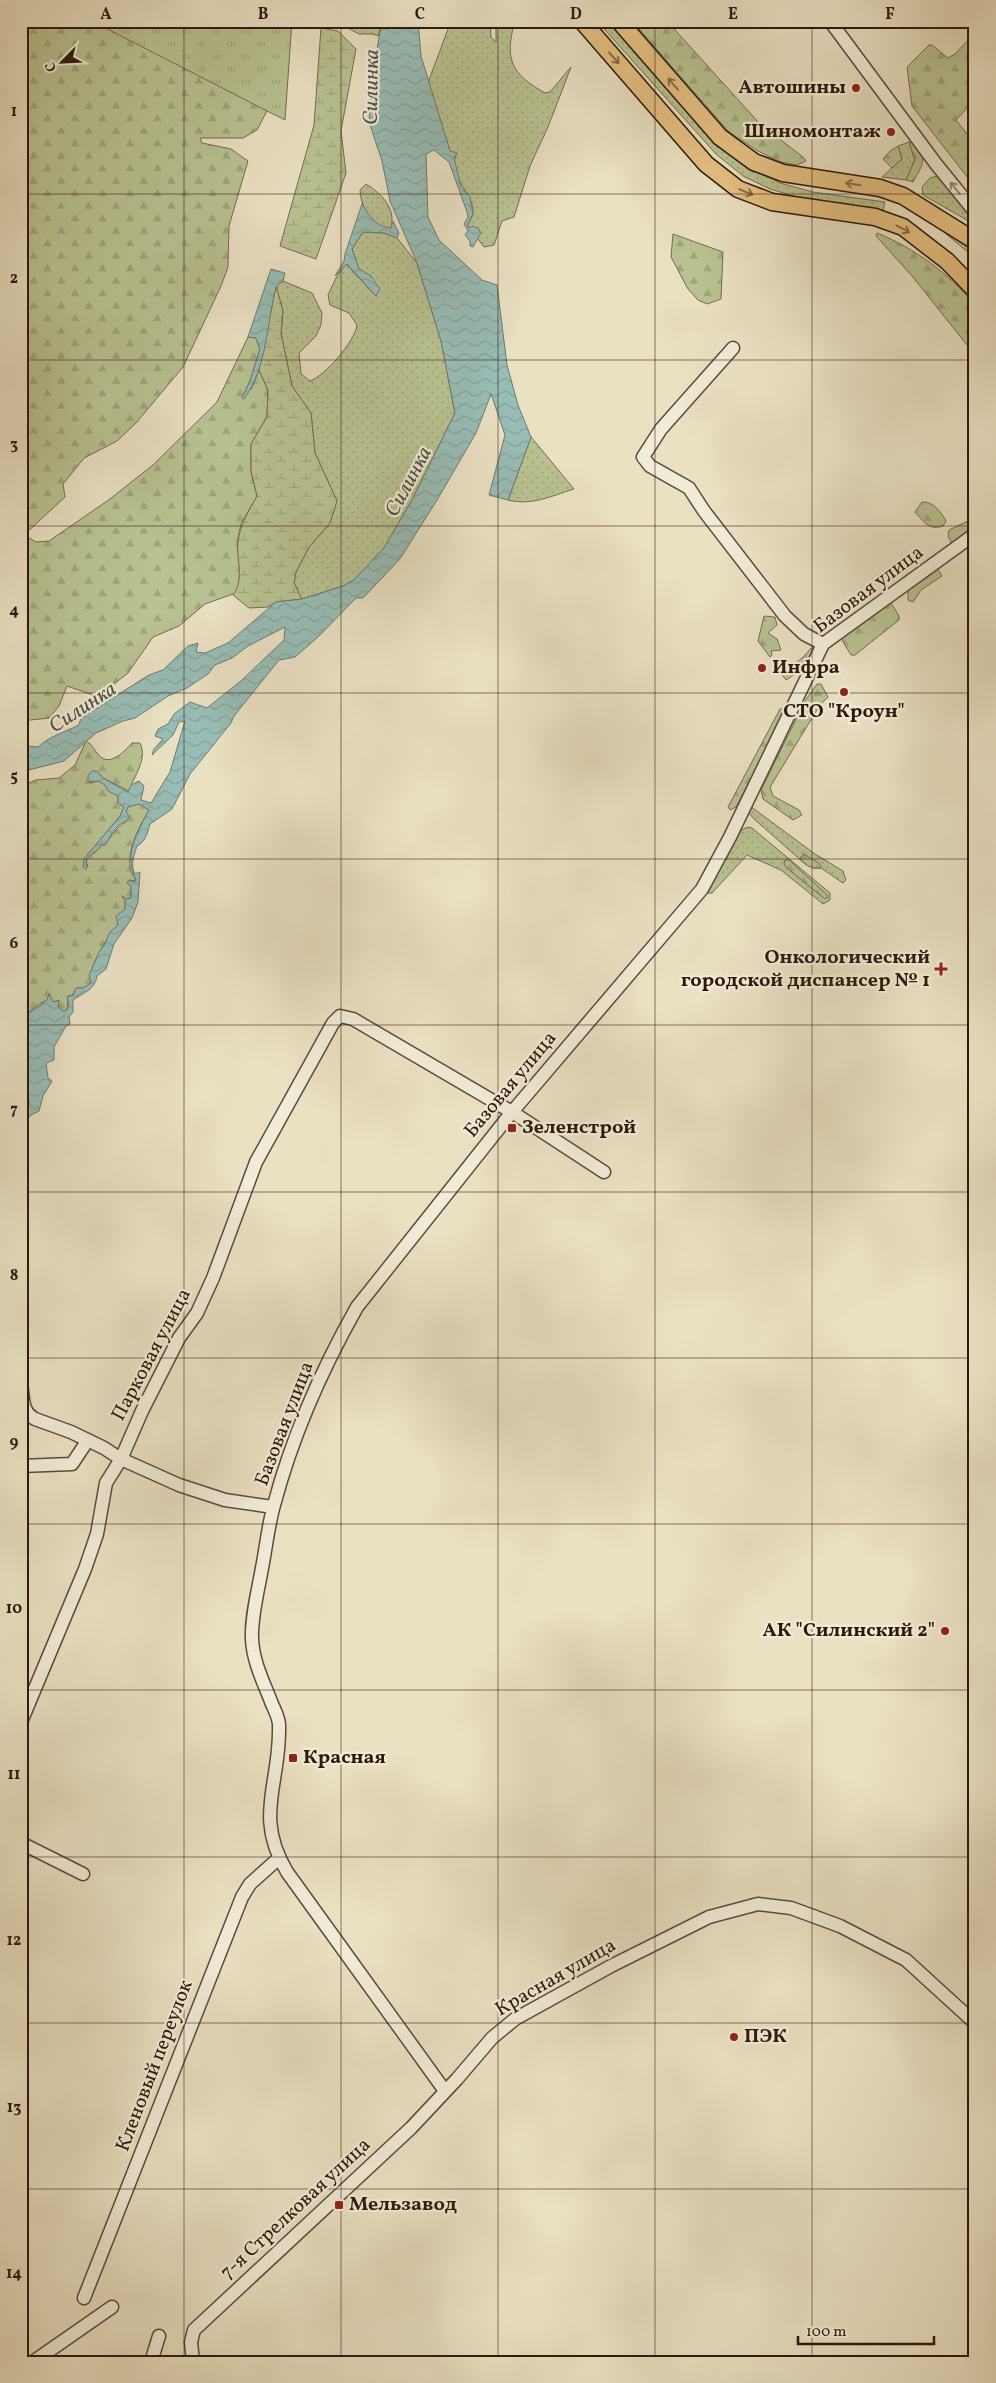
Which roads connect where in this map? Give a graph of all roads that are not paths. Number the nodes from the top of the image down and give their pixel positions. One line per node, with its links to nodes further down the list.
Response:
1 (582, 21): 6 (main road, one-way to 6)
2 (619, 21): 5 (main road, one-way to 2)
3 (830, 21): 4 (street, one-way to 3)
4 (975, 212)
5 (975, 241)
6 (975, 290)
7 (734, 348): 9 (street)
8 (975, 534): 9 (street, Базовая улица)
9 (823, 644): 10 (street, Базовая улица)
10 (512, 1112): 11 (street); 14 (street, Парковая улица); 16 (street, Базовая улица)
11 (604, 1172)
12 (21, 1385): 13 (street)
13 (88, 1440): 14 (street); 15 (street)
14 (121, 1459): 16 (street); 17 (street, Парковая улица)
15 (21, 1466)
16 (273, 1507): 19 (street, Базовая улица)
17 (21, 1722)
18 (21, 1843): 20 (street)
19 (279, 1858): 22 (street); 23 (street, Кленовый переулок)
20 (83, 1874)
21 (975, 2023): 22 (street, Красная улица)
22 (445, 2091): 28 (street, 7-я Стрелковая улица)
23 (84, 2298)
24 (112, 2307): 26 (street)
25 (159, 2336): 27 (street)
26 (33, 2362)
27 (151, 2362)
28 (193, 2362)

